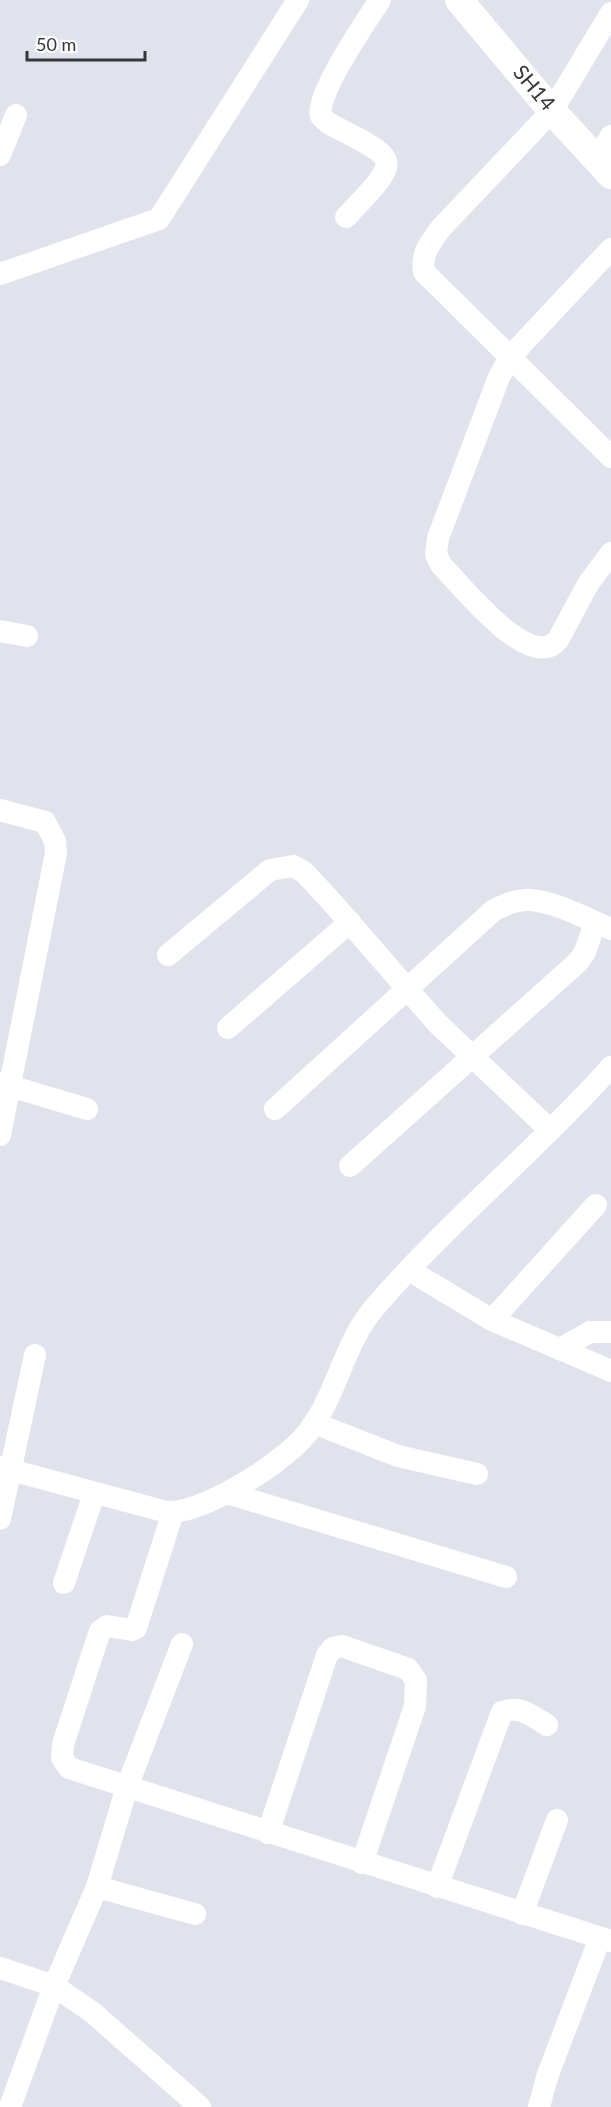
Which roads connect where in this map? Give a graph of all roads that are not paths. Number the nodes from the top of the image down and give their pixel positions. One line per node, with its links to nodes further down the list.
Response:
1 (298, 0): 11 (street)
2 (380, 0): 9 (street)
3 (459, 0): 5 (main road, SH14 / SH14)
4 (611, 13): 5 (street)
5 (552, 111): 8 (main road, SH14 / SH14); 12 (street)
6 (16, 115): 7 (street)
7 (0, 155)
8 (606, 157)
9 (346, 217)
10 (611, 249): 12 (street)
11 (2, 277)
12 (510, 357): 13 (street); 14 (street)
13 (611, 457)
14 (611, 553)
15 (0, 631): 16 (street)
16 (27, 636)
17 (0, 810): 25 (street)
18 (350, 922): 20 (street); 21 (street); 22 (street)
19 (603, 926): 21 (street); 23 (street)
20 (168, 955)
21 (408, 990): 23 (street); 27 (street)
22 (228, 1028)
23 (472, 1057): 28 (street); 30 (street)
24 (611, 1068): 28 (street)
25 (6, 1084): 26 (street); 29 (street)
26 (87, 1109)
27 (275, 1109)
28 (550, 1130): 32 (street)
29 (0, 1135)
30 (350, 1166)
31 (596, 1205): 33 (street)
32 (409, 1270): 33 (street); 38 (street)
33 (492, 1320): 35 (street)
34 (611, 1332): 35 (street)
35 (560, 1349): 37 (street)
36 (35, 1355): 39 (street)
37 (611, 1371)
38 (314, 1423): 40 (street); 41 (street)
39 (5, 1469): 42 (street); 44 (street)
40 (477, 1474)
41 (227, 1493): 43 (street); 45 (street)
42 (94, 1494): 43 (street); 46 (street)
43 (173, 1512): 49 (street)
44 (0, 1519)
45 (506, 1577)
46 (64, 1583)
47 (182, 1644): 49 (street)
48 (547, 1725): 54 (street)
49 (127, 1787): 51 (street); 53 (street)
50 (557, 1820): 56 (street)
51 (268, 1833): 52 (street); 52 (street)
52 (362, 1863): 54 (street)
53 (98, 1887): 55 (street); 59 (street)
54 (436, 1887): 56 (street)
55 (195, 1914)
56 (522, 1914): 57 (street)
57 (607, 1943): 62 (street); 63 (street)
58 (0, 1968): 59 (street)
59 (54, 1986): 60 (street); 61 (street)
60 (10, 2107)
61 (200, 2107)
62 (538, 2107)
63 (552, 2107)

